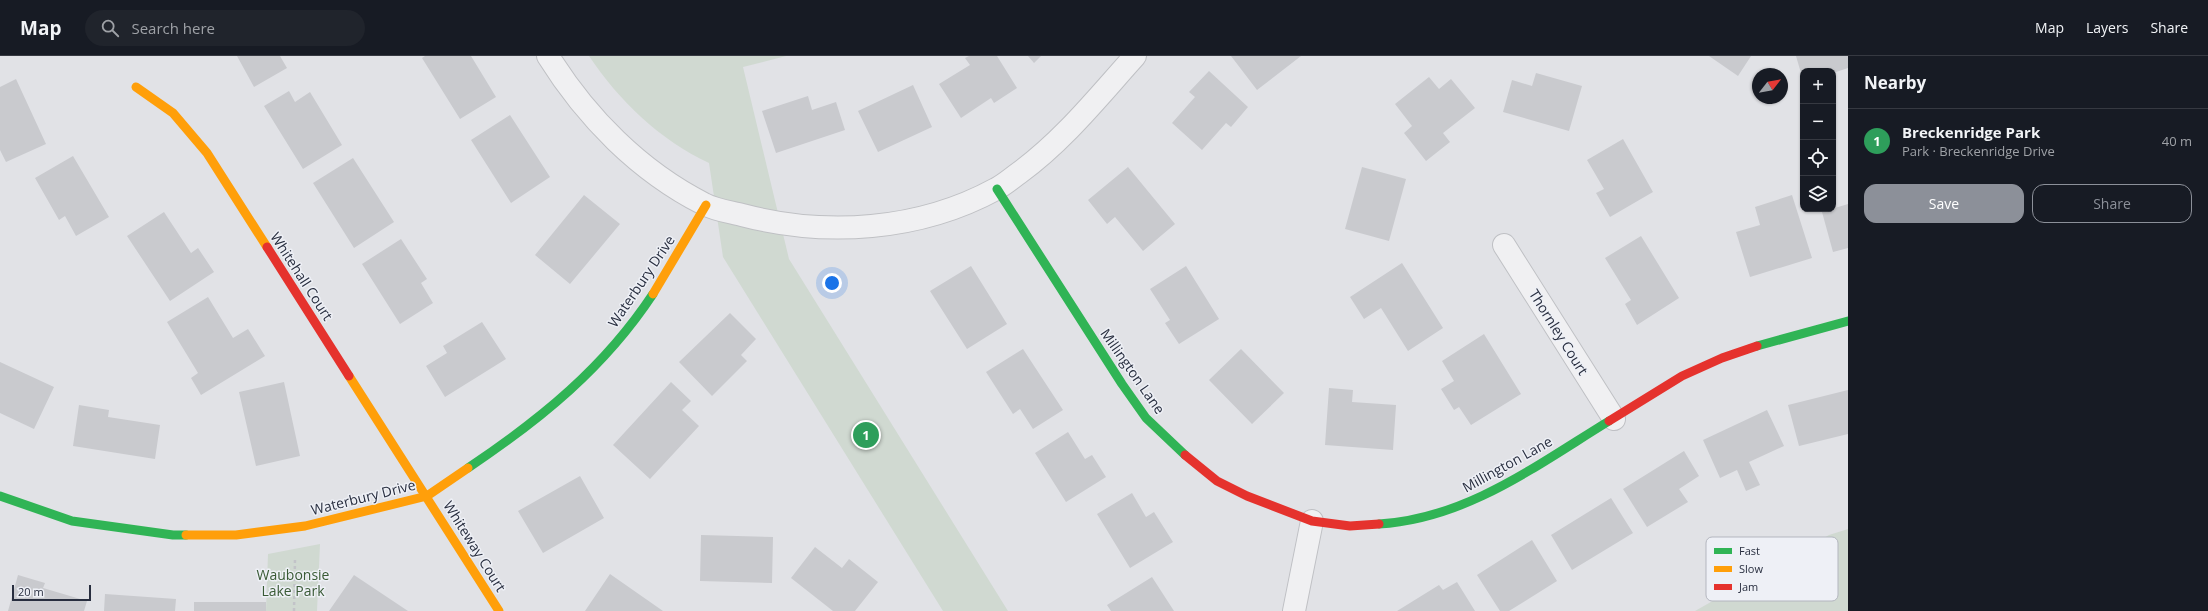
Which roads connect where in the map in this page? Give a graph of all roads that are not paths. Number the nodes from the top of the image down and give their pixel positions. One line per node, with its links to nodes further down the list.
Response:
1 (548, 56): 5 (street)
2 (1135, 56): 4 (street)
3 (136, 87): 10 (street, Whitehall Court)
4 (997, 189): 5 (street); 11 (street, Millington Lane)
5 (706, 206): 10 (street, Waterbury Drive)
6 (1504, 245): 8 (street, Thornley Court)
7 (1848, 321): 8 (street, Millington Lane)
8 (1614, 419): 11 (street, Millington Lane)
9 (0, 496): 10 (street, Waterbury Drive)
10 (427, 496): 12 (street, Whiteway Court)
11 (1312, 521): 13 (street)
12 (499, 611)
13 (1294, 611)

